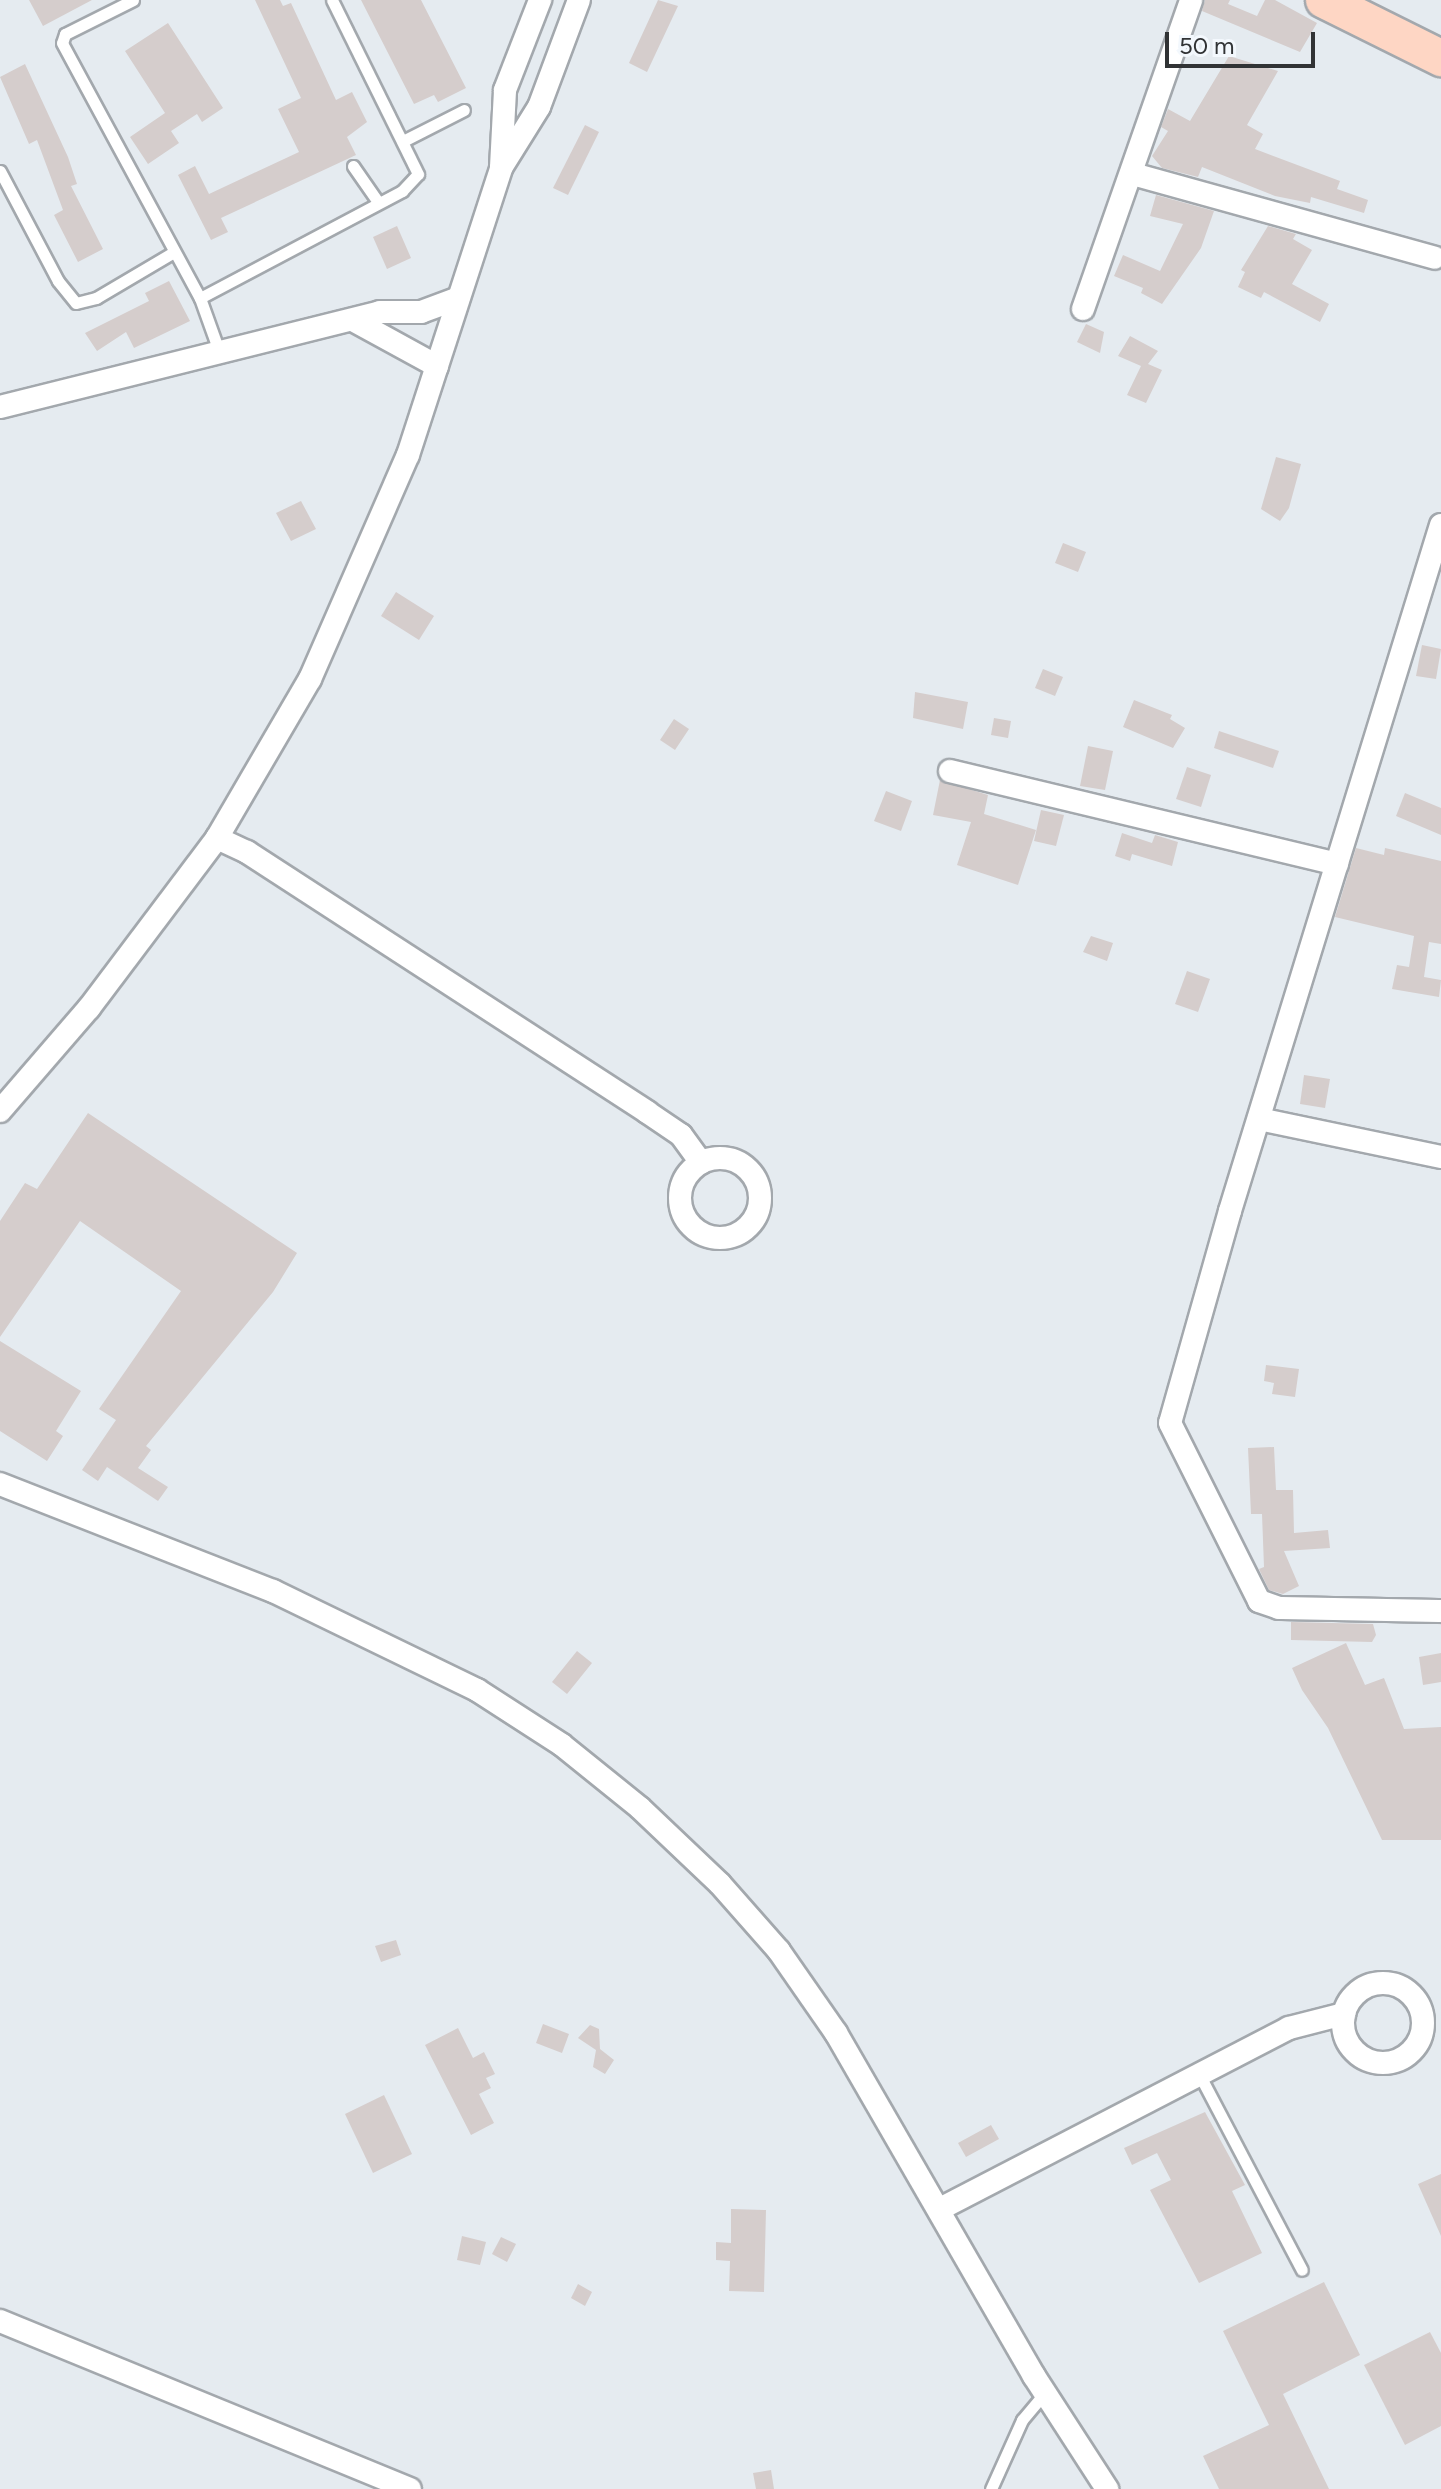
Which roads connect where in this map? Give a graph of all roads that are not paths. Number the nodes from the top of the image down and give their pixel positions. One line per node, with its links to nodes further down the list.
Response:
1 (133, 0): 15 (lane)
2 (332, 0): 9 (lane)
3 (540, 0): 11 (street)
4 (579, 0): 11 (street)
5 (1191, 0): 13 (street)
6 (1330, 1): 7 (main road)
7 (1441, 58)
8 (464, 110): 9 (lane)
9 (405, 140): 14 (lane)
10 (353, 166): 14 (lane)
11 (501, 168): 18 (street)
12 (0, 171): 15 (lane)
13 (1133, 174): 16 (street); 19 (street)
14 (378, 202): 17 (lane)
15 (172, 253): 17 (lane)
16 (1435, 258)
17 (200, 298): 21 (lane)
18 (459, 298): 20 (street); 22 (street)
19 (1083, 309)
20 (353, 320): 21 (street); 22 (street)
21 (219, 351): 23 (street)
22 (437, 366): 26 (street)
23 (0, 407)
24 (1441, 525): 27 (street)
25 (950, 771): 27 (street)
26 (217, 838): 28 (street); 31 (street)
27 (1337, 864): 29 (street)
28 (0, 1111)
29 (1259, 1119): 30 (street); 33 (street)
30 (1441, 1157)
31 (701, 1163)
32 (0, 1484): 36 (street)
33 (1441, 1611)
34 (1344, 2014): 35 (street)
35 (1199, 2074): 36 (street); 37 (lane)
36 (940, 2209): 39 (street)
37 (1302, 2270)
38 (0, 2321): 40 (street)
39 (1045, 2393): 41 (lane); 42 (street)
40 (410, 2489)
41 (991, 2489)
42 (1107, 2489)

